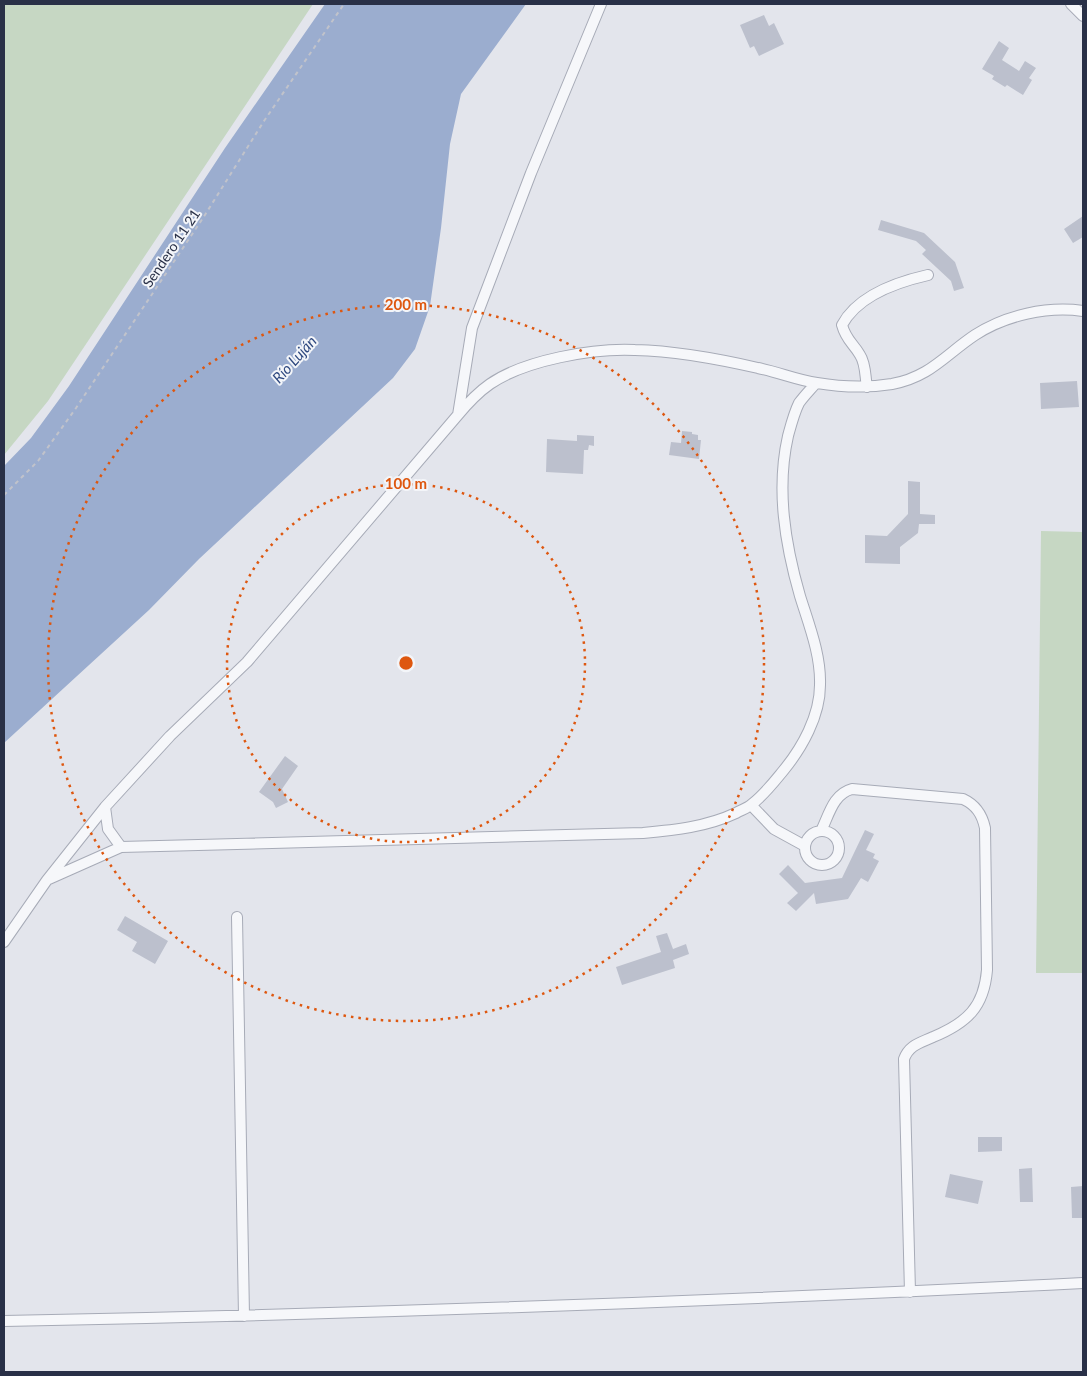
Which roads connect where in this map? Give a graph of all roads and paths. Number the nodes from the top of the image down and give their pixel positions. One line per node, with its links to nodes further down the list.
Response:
1 (344, 4): 10 (path, Sendero 11 21)
2 (601, 4): 9 (street)
3 (1071, 4): 4 (street)
4 (1083, 16)
5 (928, 275): 8 (street)
6 (1083, 311): 8 (street)
7 (816, 383): 8 (street); 9 (street); 11 (street)
8 (867, 387)
9 (458, 416): 12 (street)
10 (4, 495)
11 (751, 805): 14 (street); 15 (street)
12 (104, 807): 15 (street); 16 (street)
13 (822, 831): 14 (street); 14 (street); 20 (street)
14 (805, 846)
15 (121, 847): 16 (street)
16 (47, 880): 18 (street)
17 (237, 918): 21 (street)
18 (4, 942)
19 (1083, 1283): 20 (street)
20 (910, 1292): 21 (street)
21 (244, 1316): 22 (street)
22 (4, 1321)

